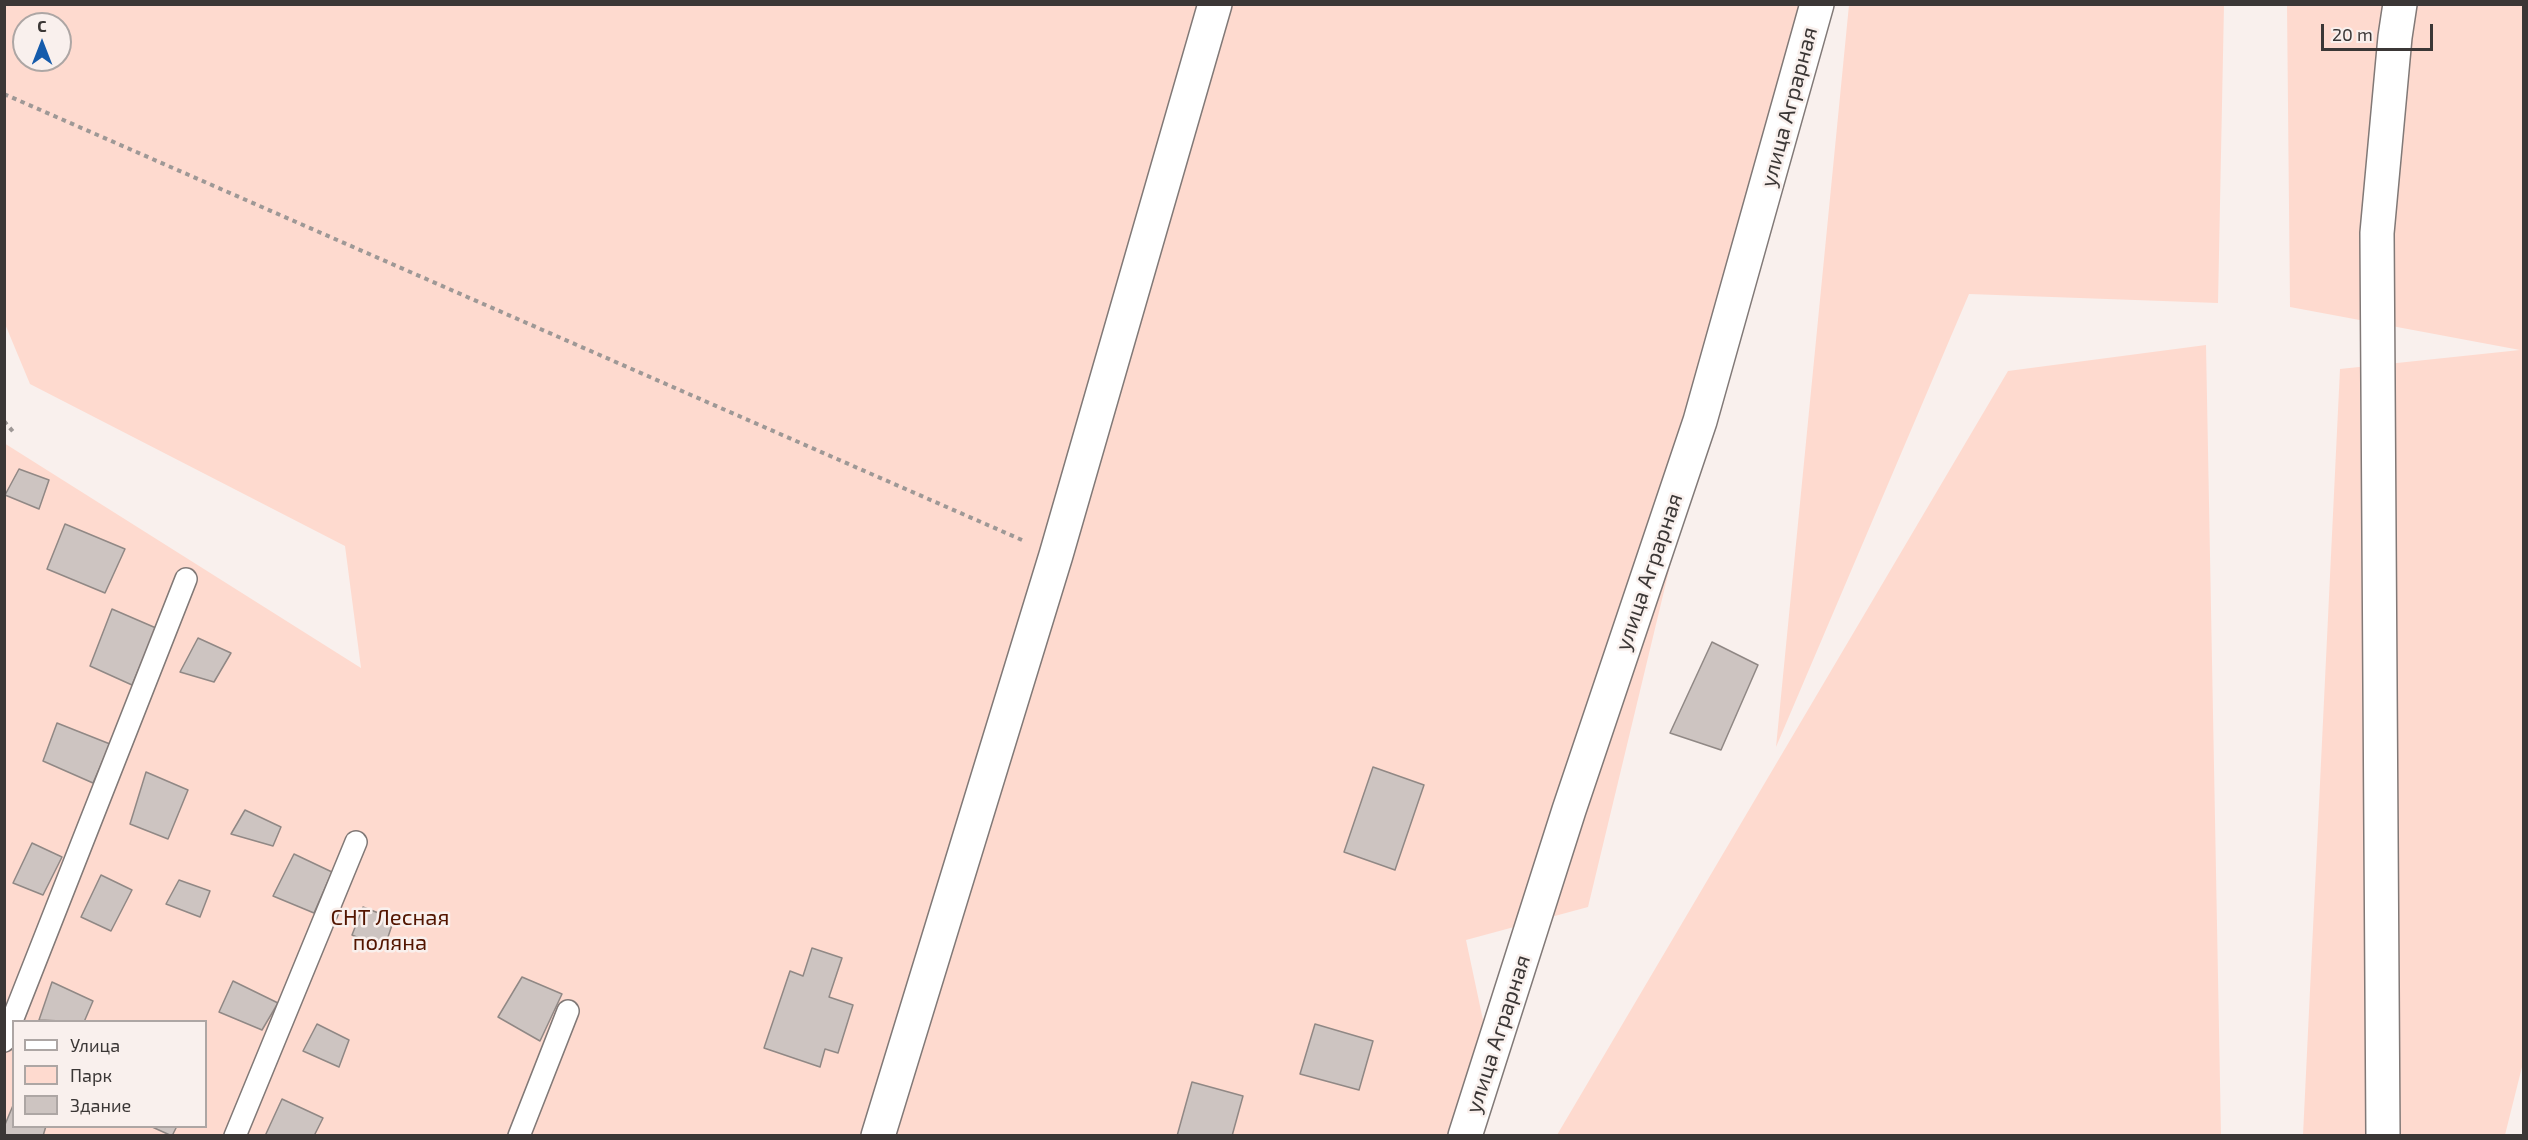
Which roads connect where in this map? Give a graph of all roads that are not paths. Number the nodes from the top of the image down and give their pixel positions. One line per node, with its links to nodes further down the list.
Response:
1 (1215, 4): 12 (street)
2 (1817, 4): 13 (street, улица Аграрная)
3 (2400, 4): 14 (street)
4 (186, 579): 7 (lane)
5 (356, 842): 10 (lane)
6 (568, 1011): 11 (lane)
7 (12, 1020)
8 (12, 1021): 9 (lane)
9 (4, 1041)
10 (235, 1136)
11 (519, 1136)
12 (878, 1136)
13 (1465, 1136)
14 (2383, 1136)

